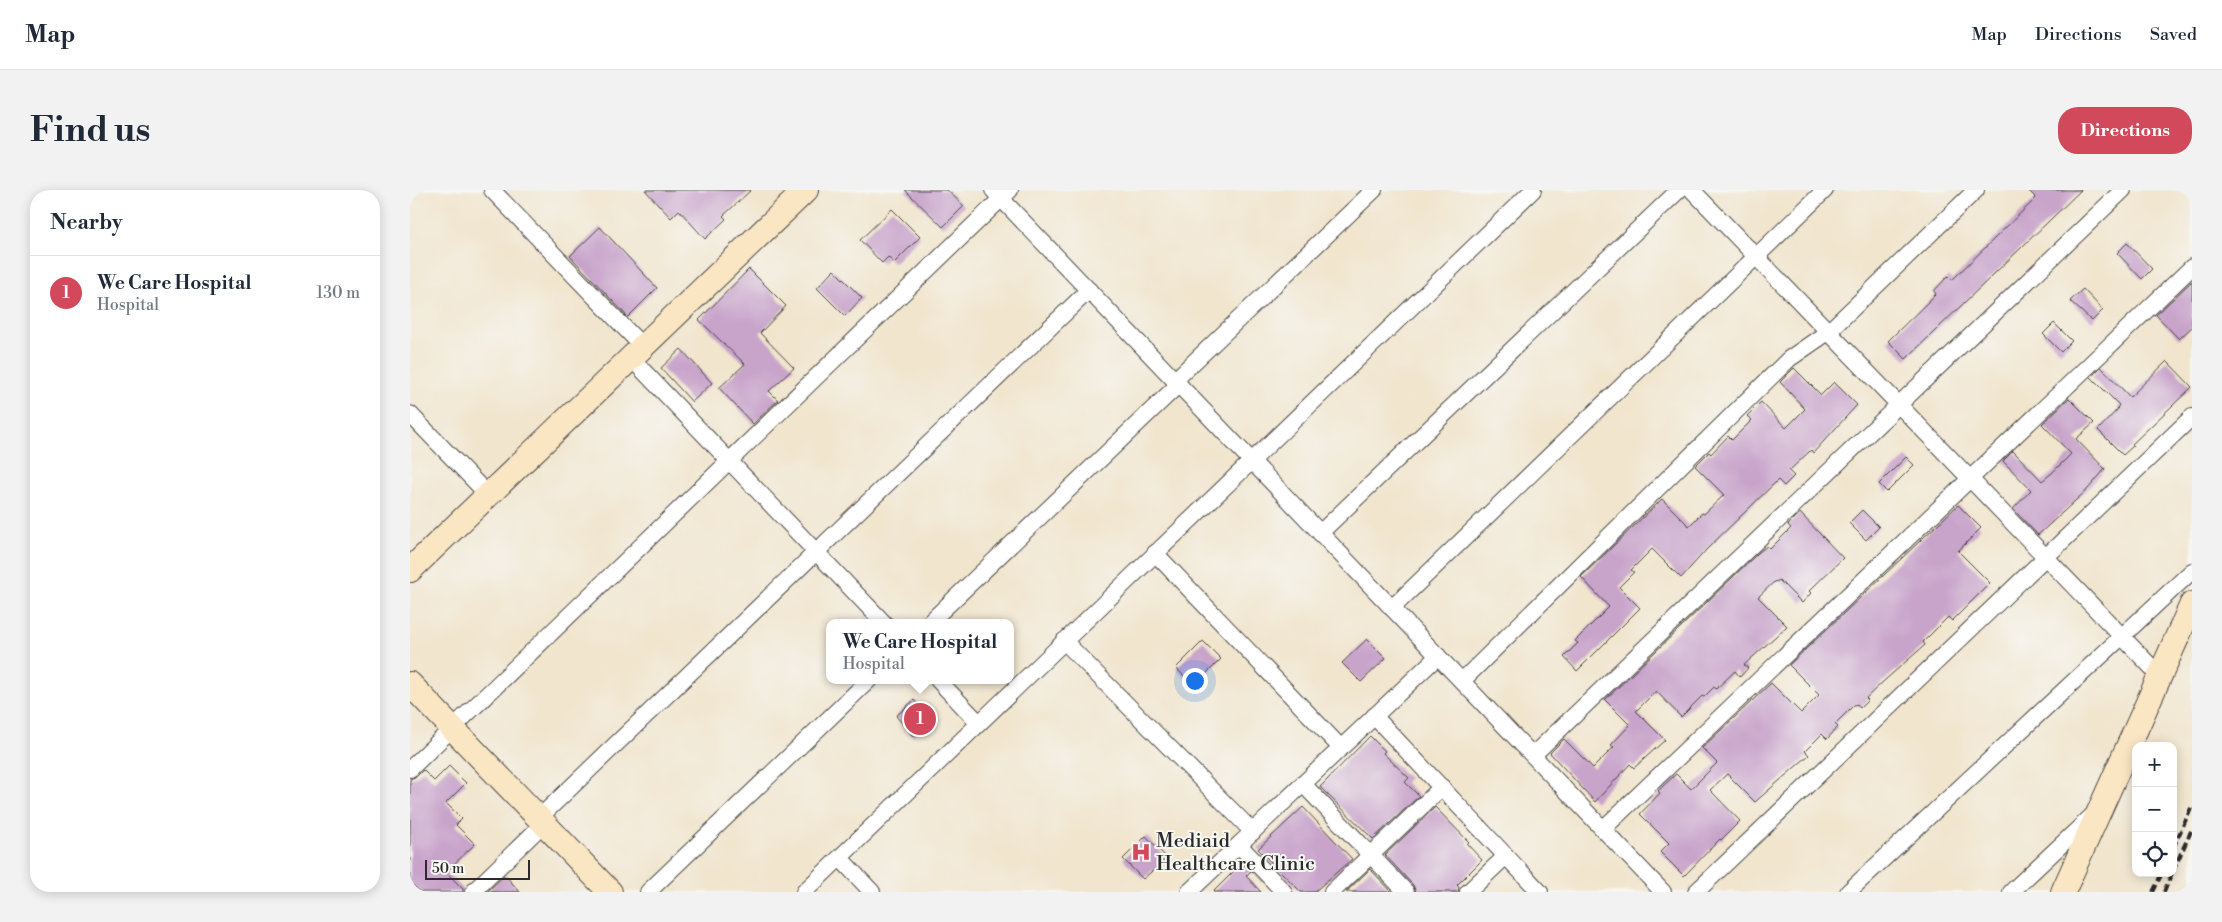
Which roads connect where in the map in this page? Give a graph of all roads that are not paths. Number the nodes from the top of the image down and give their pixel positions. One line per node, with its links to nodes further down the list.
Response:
1 (492, 190): 15 (street)
2 (806, 190): 15 (street)
3 (1374, 190): 16 (street)
4 (1533, 190): 20 (street)
5 (1679, 190): 24 (street)
6 (1692, 190): 11 (street)
7 (1826, 190): 11 (street)
8 (1976, 190): 14 (street)
9 (2123, 190): 17 (street)
10 (1002, 193): 13 (street); 21 (street)
11 (1756, 257): 14 (street); 31 (street)
12 (2192, 267): 22 (street)
13 (1089, 290): 16 (street); 25 (street)
14 (1828, 332): 17 (street); 38 (street)
15 (637, 352): 21 (street); 23 (street)
16 (1177, 382): 20 (street); 33 (street)
17 (1898, 405): 22 (street); 46 (street)
18 (410, 414): 23 (street)
19 (2192, 417): 27 (street)
20 (1252, 460): 24 (street); 26 (street)
21 (730, 461): 25 (street); 44 (street)
22 (1970, 479): 27 (street); 52 (street)
23 (488, 495): 28 (street)
24 (1320, 533): 31 (street)
25 (816, 552): 32 (street); 51 (street)
26 (1155, 554): 35 (street); 45 (street)
27 (2045, 557): 34 (street); 70 (street)
28 (410, 570)
29 (2192, 572): 34 (street)
30 (2192, 604): 37 (street)
31 (1392, 608): 36 (street)
32 (880, 619)
33 (933, 619)
34 (2122, 637): 37 (street); 71 (street)
35 (1064, 641): 43 (street); 53 (street)
36 (1438, 656): 38 (street); 42 (street)
37 (2160, 676): 50 (street)
38 (1462, 681): 46 (street)
39 (410, 684): 44 (street)
40 (865, 684): 60 (street)
41 (942, 684): 43 (street)
42 (1374, 716): 45 (street); 49 (street)
43 (979, 723): 57 (street)
44 (453, 728): 47 (street); 51 (street)
45 (1341, 748): 48 (street)
46 (1533, 755): 52 (street)
47 (410, 770)
48 (1303, 784): 53 (street); 55 (street)
49 (1442, 787): 55 (street); 56 (street)
50 (2102, 805): 72 (street); 73 (street)
51 (542, 821): 58 (street); 59 (street)
52 (1603, 829): 69 (street)
53 (1253, 832): 54 (street)
54 (1239, 845): 63 (street); 64 (street)
55 (1370, 855): 65 (street); 66 (street)
56 (1506, 856): 67 (street); 68 (street)
57 (840, 858): 61 (street); 62 (street)
58 (473, 892)
59 (610, 892)
60 (648, 892)
61 (804, 892)
62 (872, 892)
63 (1189, 892)
64 (1284, 892)
65 (1332, 892)
66 (1406, 892)
67 (1468, 892)
68 (1540, 892)
69 (1663, 892)
70 (1696, 892)
71 (1848, 892)
72 (2011, 892)
73 (2063, 892)

